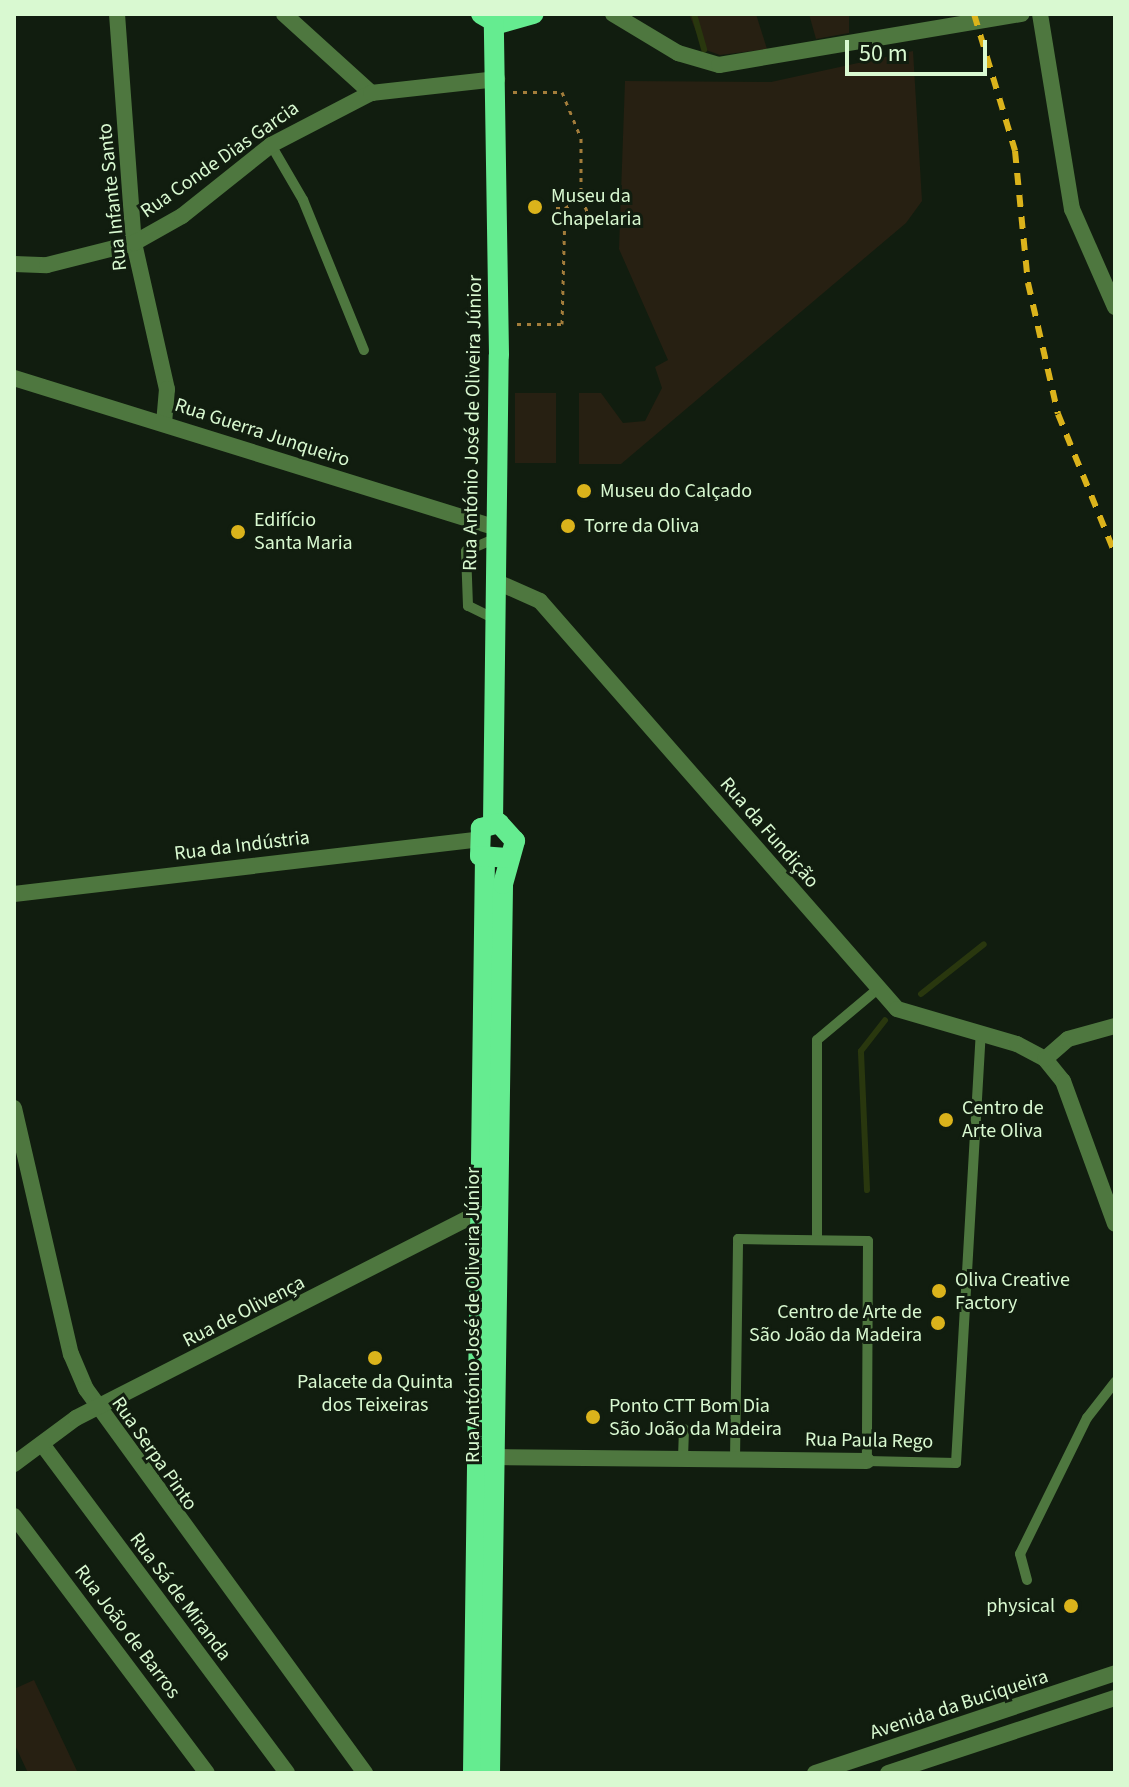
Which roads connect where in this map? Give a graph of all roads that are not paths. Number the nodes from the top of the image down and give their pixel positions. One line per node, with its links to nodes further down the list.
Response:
1 (117, 14): 11 (street, Rua Infante Santo)
2 (284, 14): 9 (street)
3 (534, 14): 7 (main road, Rua António José de Oliveira Júnior)
4 (613, 14): 5 (street)
5 (1022, 14)
6 (1040, 14): 13 (street)
7 (488, 18): 8 (main road, Rua António José de Oliveira Júnior)
8 (497, 79): 9 (street, Rua Conde Dias Garcia); 17 (main road, Rua António José de Oliveira Júnior)
9 (371, 93): 10 (street, Rua Conde Dias Garcia)
10 (271, 145): 11 (street, Rua Conde Dias Garcia); 14 (lane)
11 (134, 243): 12 (street, Rua Conde Dias Garcia); 16 (street, Rua Infante Santo)
12 (14, 264)
13 (1115, 307)
14 (364, 350)
15 (14, 378): 16 (street, Rua Guerra Junqueiro)
16 (164, 422): 17 (street, Rua Guerra Junqueiro)
17 (497, 533): 18 (main road, Rua António José de Oliveira Júnior); 19 (lane)
18 (495, 581): 19 (main road, Rua António José de Oliveira Júnior); 25 (street, Rua da Fundição)
19 (495, 619): 20 (main road, Rua António José de Oliveira Júnior)
20 (493, 823): 21 (main road); 22 (main road, Rua António José de Oliveira Júnior)
21 (475, 840): 23 (main road, Rua António José de Oliveira Júnior); 24 (street, Rua da Indústria)
22 (507, 858): 23 (main road); 30 (main road, Rua António José de Oliveira Júnior)
23 (485, 859): 30 (main road, Rua António José de Oliveira Júnior)
24 (14, 894)
25 (879, 988): 27 (street, Rua da Fundição); 32 (lane)
26 (1115, 1026): 28 (street)
27 (981, 1033): 28 (street, Rua da Fundição); 40 (lane, Rua Paula Rego)
28 (1045, 1059): 31 (street)
29 (14, 1108): 34 (street, Rua Serpa Pinto)
30 (490, 1208): 34 (street, Rua de Olivença); 37 (main road, Rua António José de Oliveira Júnior); 49 (main road, Rua António José de Oliveira Júnior)
31 (1115, 1224)
32 (817, 1240): 39 (lane); 40 (lane)
33 (1115, 1382): 43 (lane)
34 (97, 1408): 36 (street, Rua de Olivença); 48 (street, Rua Serpa Pinto)
35 (684, 1429): 38 (lane)
36 (42, 1444): 41 (street, Rua de Olivença); 47 (street, Rua Sá de Miranda)
37 (496, 1457): 38 (street, Rua Paula Rego); 50 (main road, Rua António José de Oliveira Júnior)
38 (683, 1458): 39 (street, Rua Paula Rego)
39 (735, 1459): 40 (street, Rua Paula Rego)
40 (867, 1461)
41 (14, 1464)
42 (14, 1516): 46 (street, Rua João de Barros)
43 (1027, 1580)
44 (1115, 1673): 51 (street, Avenida da Buciqueira)
45 (1115, 1698): 52 (street)
46 (207, 1773)
47 (287, 1773)
48 (363, 1773)
49 (473, 1773)
50 (490, 1773)
51 (815, 1773)
52 (888, 1773)

